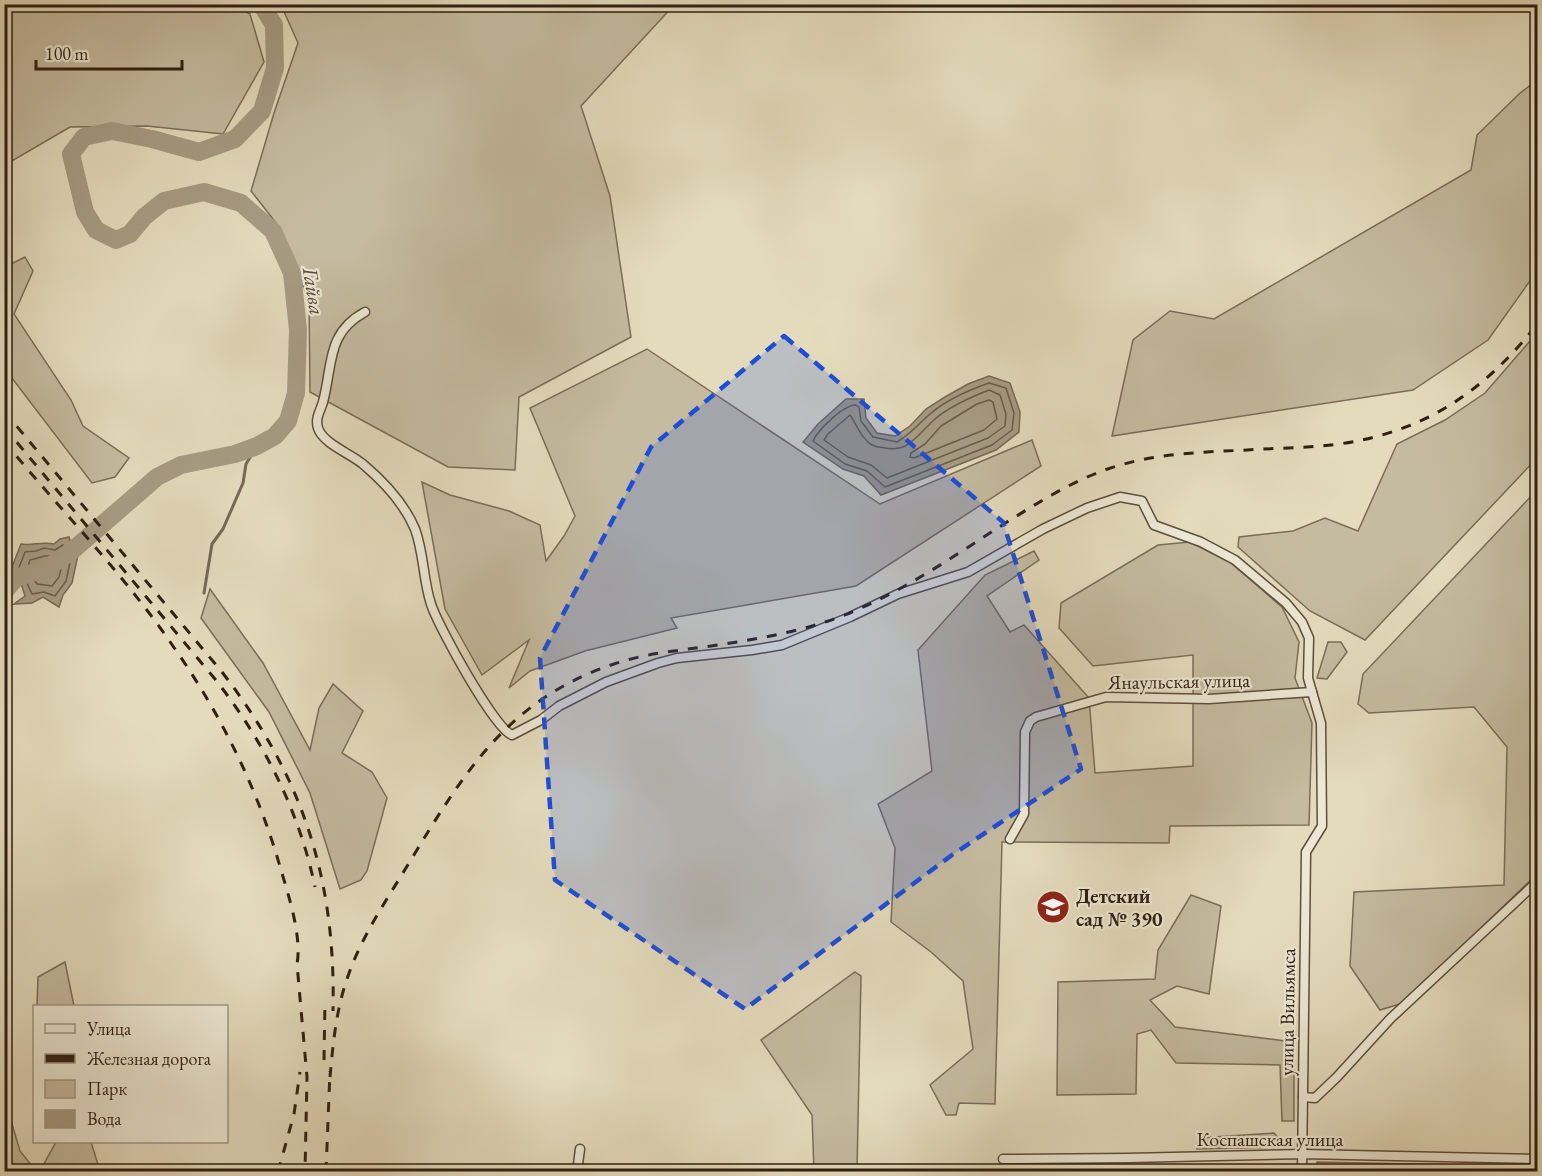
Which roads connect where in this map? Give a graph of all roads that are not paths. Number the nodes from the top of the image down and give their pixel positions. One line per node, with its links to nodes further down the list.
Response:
1 (365, 312): 2 (street)
2 (1312, 692): 3 (street, Янаульская улица); 5 (street, улица Вильямса)
3 (1010, 839)
4 (1538, 881): 5 (street)
5 (1303, 1097): 7 (street, улица Вильямса)
6 (580, 1149): 10 (street)
7 (1302, 1154): 8 (street, Коспашская улица); 9 (street, Коспашская улица); 11 (street, улица Вильямса)
8 (1003, 1159)
9 (1538, 1159)
10 (577, 1172)
11 (1302, 1172)

